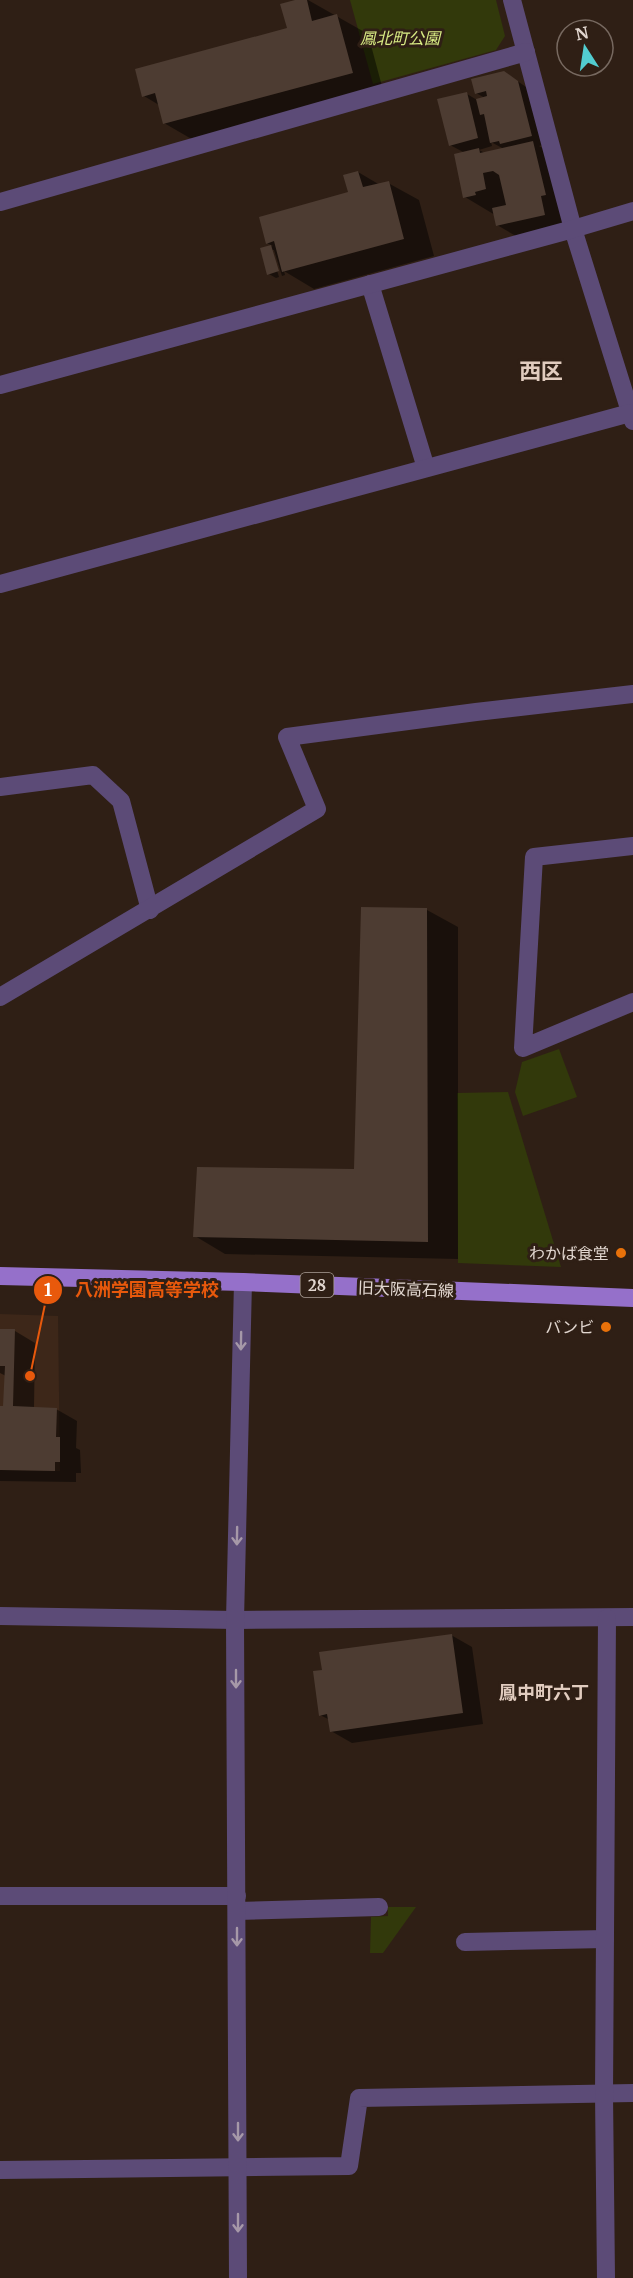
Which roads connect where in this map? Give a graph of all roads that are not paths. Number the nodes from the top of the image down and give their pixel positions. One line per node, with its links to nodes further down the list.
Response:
1 (518, 2): 2 (street)
2 (526, 52): 3 (street); 5 (street)
3 (0, 202)
4 (633, 211): 5 (street)
5 (573, 229): 6 (street); 8 (street)
6 (370, 284): 7 (street); 9 (street)
7 (0, 385)
8 (632, 417): 9 (street)
9 (426, 468): 10 (street)
10 (0, 584)
11 (633, 694): 14 (street)
12 (0, 788): 14 (street)
13 (633, 846): 16 (street)
14 (150, 909): 15 (street)
15 (0, 997)
16 (633, 1002)
17 (0, 1276): 18 (main road, 旧大阪高石線 / 28)
18 (243, 1282): 19 (main road, 旧大阪高石線 / 28); 23 (street, one-way to 23)
19 (633, 1298)
20 (0, 1616): 23 (street)
21 (633, 1617): 22 (street)
22 (607, 1618): 23 (street); 27 (street)
23 (235, 1620): 25 (street, one-way to 25)
24 (0, 1896): 25 (street)
25 (237, 1904): 26 (street); 31 (street, one-way to 31)
26 (379, 1907)
27 (605, 1939): 28 (street); 30 (street)
28 (465, 1942)
29 (633, 2093): 30 (street)
30 (603, 2094): 31 (street); 34 (street)
31 (238, 2168): 32 (street); 33 (street, one-way to 33)
32 (0, 2170)
33 (238, 2278)
34 (606, 2278)

